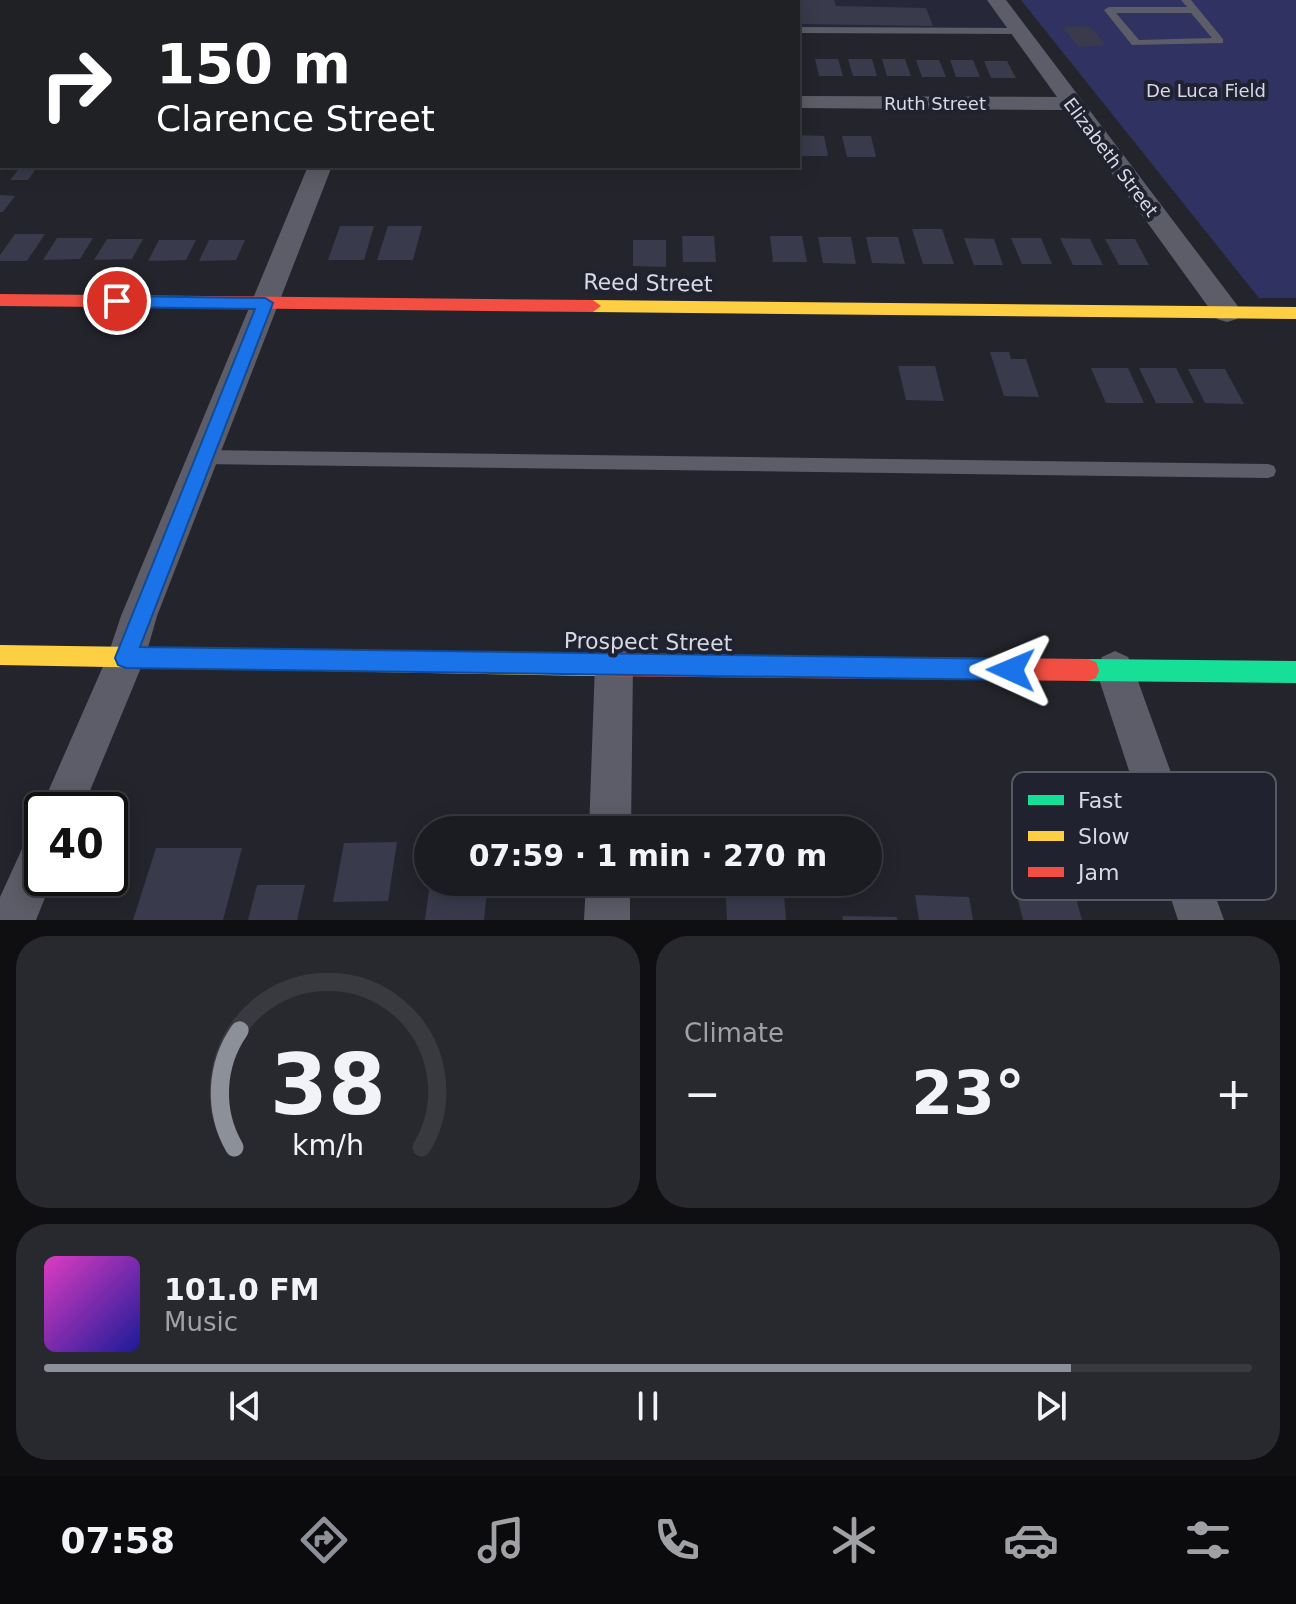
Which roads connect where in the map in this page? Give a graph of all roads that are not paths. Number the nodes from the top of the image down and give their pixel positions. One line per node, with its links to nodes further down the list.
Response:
1 (996, 0): 5 (street, Elizabeth Street)
2 (1186, 0): 3 (lane)
3 (1193, 10): 3 (lane)
4 (800, 30): 5 (lane)
5 (1018, 31): 7 (street, Elizabeth Street)
6 (800, 102): 7 (street, Ruth Street)
7 (1072, 104): 11 (street, Elizabeth Street)
8 (319, 168): 10 (street)
9 (0, 300): 10 (street, Reed Street)
10 (265, 303): 11 (street, Reed Street); 13 (street)
11 (1227, 312): 12 (street, Reed Street)
12 (1296, 313)
13 (204, 457): 14 (lane); 16 (street)
14 (1268, 471)
15 (0, 655): 16 (street, Prospect Street)
16 (126, 658): 17 (street, Prospect Street); 21 (street)
17 (614, 665): 18 (street, Prospect Street); 22 (street)
18 (1115, 670): 19 (street, Prospect Street); 20 (street)
19 (1296, 672)
20 (1150, 772)
21 (69, 792)
22 (610, 816)
23 (24, 895): 26 (street)
24 (608, 896): 27 (street)
25 (1194, 900): 28 (street)
26 (13, 920)
27 (607, 920)
28 (1201, 920)

